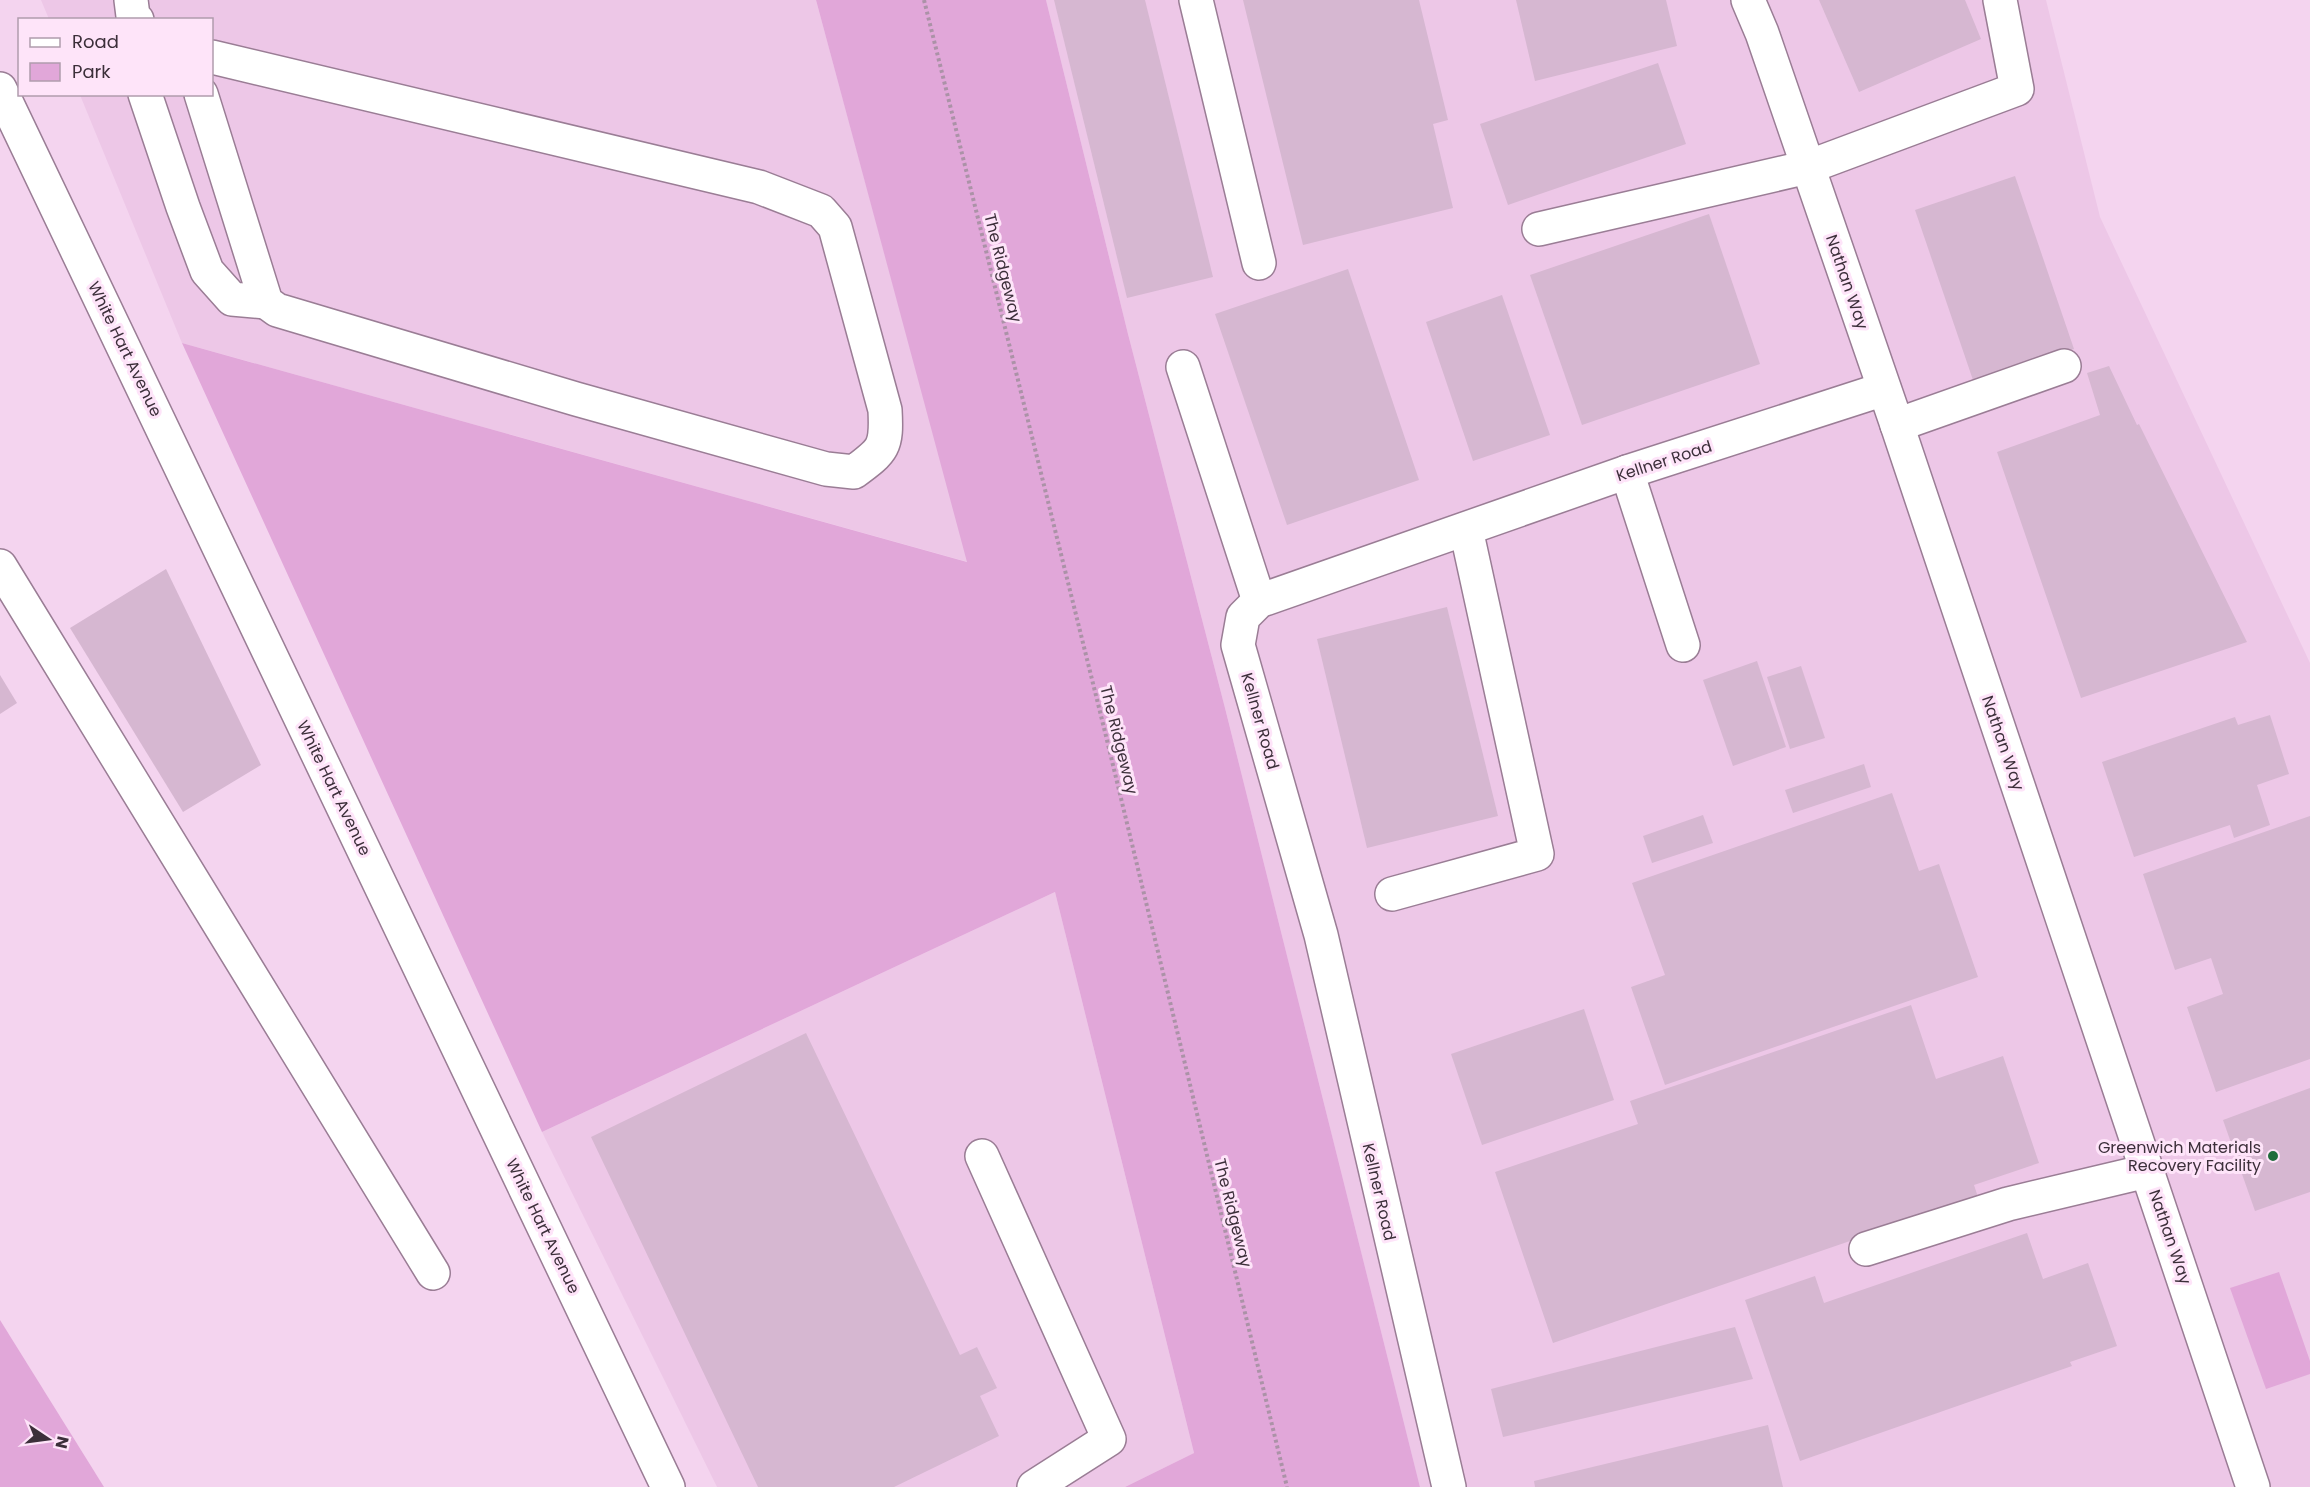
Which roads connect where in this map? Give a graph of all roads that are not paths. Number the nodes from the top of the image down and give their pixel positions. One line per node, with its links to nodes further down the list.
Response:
1 (1196, 0): 10 (street)
2 (1748, 0): 8 (street, Nathan Way)
3 (2000, 0): 8 (street)
4 (213, 57): 11 (street)
5 (0, 89): 26 (street, White Hart Avenue)
6 (146, 96): 11 (street)
7 (202, 96): 11 (street)
8 (1808, 167): 9 (street); 14 (street, Nathan Way)
9 (1539, 229)
10 (1259, 263)
11 (266, 303)
12 (2064, 366): 15 (street)
13 (1183, 367): 19 (street)
14 (1884, 389): 15 (street, Nathan Way); 16 (street, Kellner Road)
15 (1897, 425): 23 (street, Nathan Way)
16 (1627, 472): 17 (street, Kellner Road); 20 (street)
17 (1466, 529): 19 (street, Kellner Road); 21 (street)
18 (0, 566): 25 (street)
19 (1259, 601): 28 (street, Kellner Road)
20 (1683, 645)
21 (1392, 894)
22 (982, 1156): 27 (street)
23 (2147, 1171): 24 (street); 29 (street, Nathan Way)
24 (1866, 1249)
25 (433, 1273)
26 (668, 1487)
27 (1034, 1487)
28 (1449, 1487)
29 (2253, 1487)

